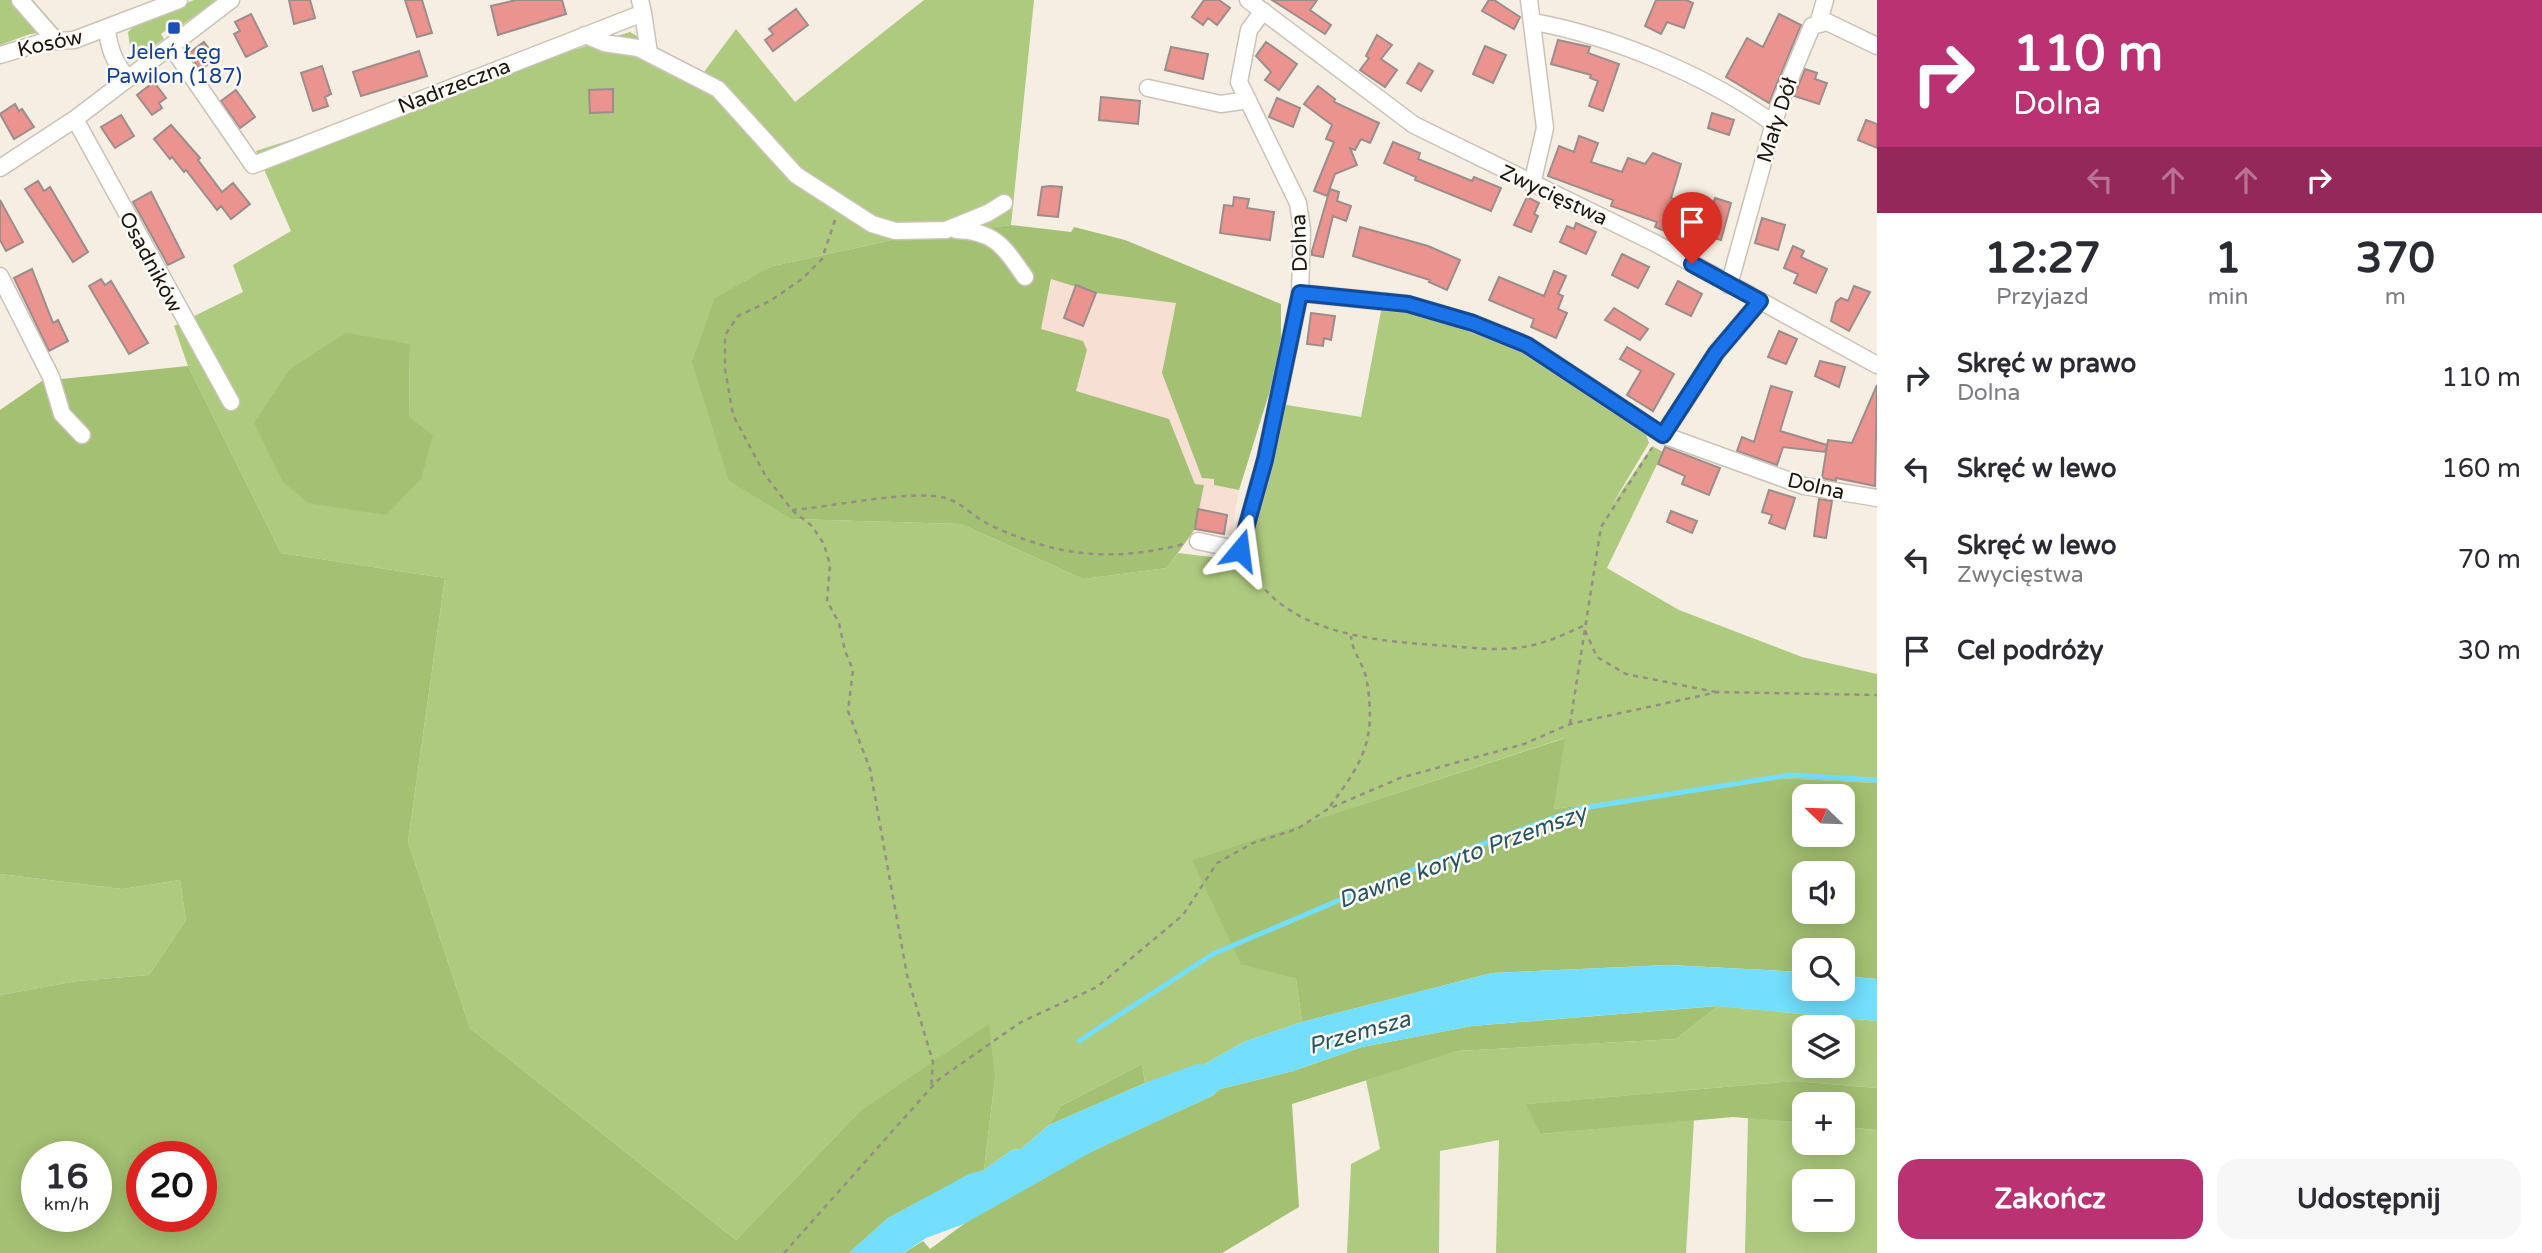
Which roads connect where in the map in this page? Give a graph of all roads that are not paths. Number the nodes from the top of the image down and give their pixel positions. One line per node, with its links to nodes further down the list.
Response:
1 (20, 0): 13 (street)
2 (179, 0): 11 (street, Kosów)
3 (231, 0): 14 (street)
4 (1248, 0): 8 (street, Zwycięstwa)
5 (1529, 0): 9 (street)
6 (1825, 0): 10 (street, Mały Dół)
7 (641, 6): 12 (street, Nadrzeczna); 16 (street)
8 (1263, 11): 20 (street, Dolna); 24 (street, Zwycięstwa)
9 (1534, 22): 22 (street); 24 (street)
10 (1818, 24): 15 (street); 22 (street, Mały Dół)
11 (107, 29): 13 (street, Kosów); 18 (street)
12 (585, 35): 14 (street, Nadrzeczna); 16 (street)
13 (56, 41): 17 (street, Kosów)
14 (171, 46): 18 (street)
15 (1877, 46)
16 (649, 53): 26 (street)
17 (0, 54)
18 (128, 79): 21 (street)
19 (1148, 88): 20 (street)
20 (1248, 100): 30 (street, Dolna)
21 (75, 119): 23 (street); 33 (street, Osadników)
22 (1774, 124): 29 (street, Mały Dół)
23 (0, 168)
24 (1532, 184): 29 (street, Zwycięstwa)
25 (1004, 203): 26 (street)
26 (946, 230): 28 (street)
27 (0, 276): 34 (street)
28 (1026, 276)
29 (1729, 285): 31 (street, Zwycięstwa)
30 (1300, 293): 35 (street, Dolna); 37 (street)
31 (1760, 301): 32 (street, Zwycięstwa); 35 (street)
32 (1877, 365)
33 (231, 402)
34 (82, 435)
35 (1663, 435): 36 (street, Dolna)
36 (1877, 498)
37 (1198, 541)

